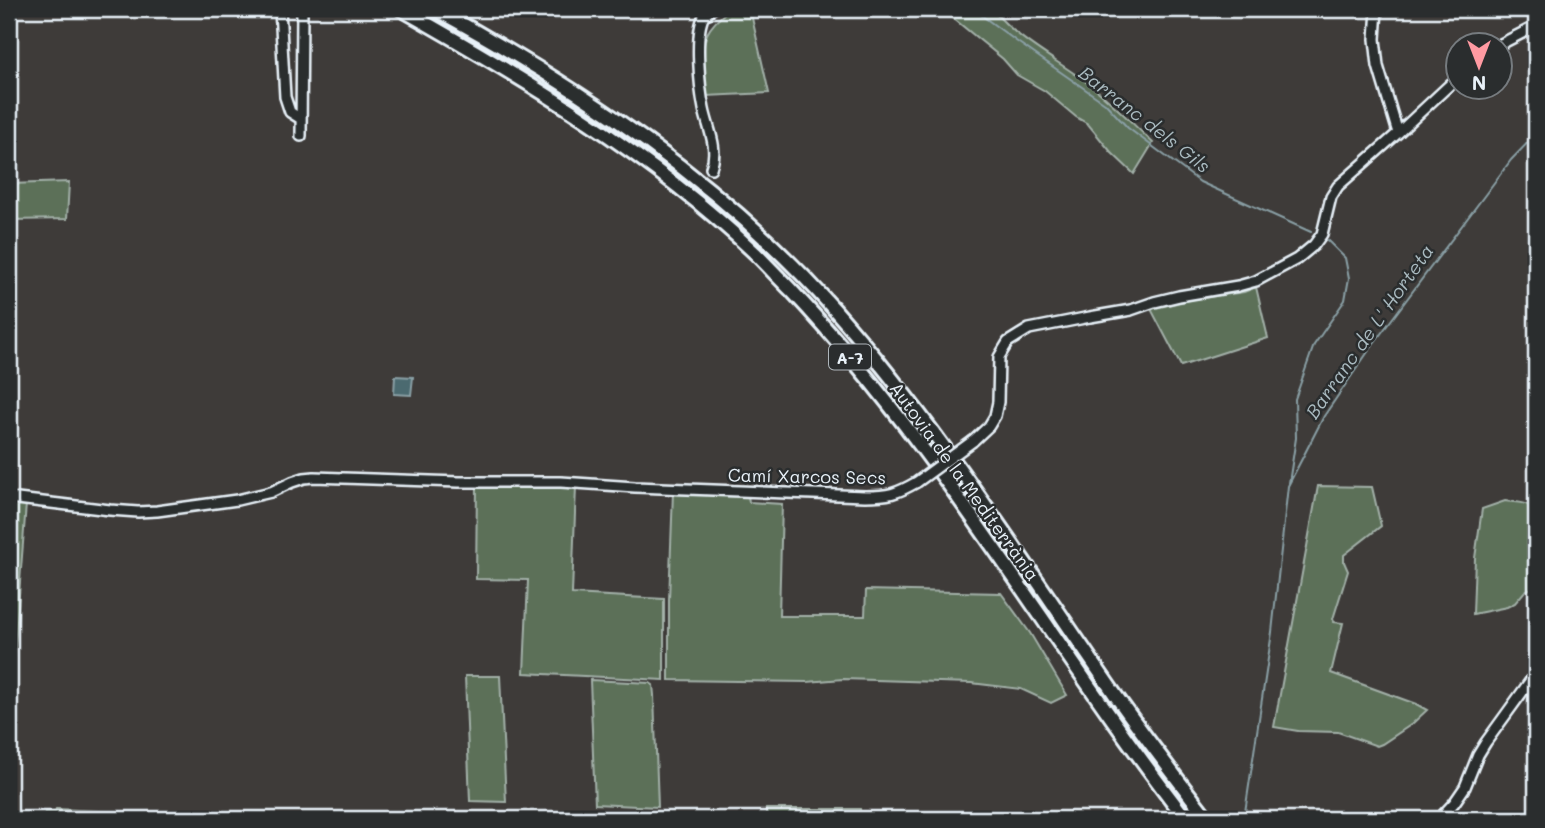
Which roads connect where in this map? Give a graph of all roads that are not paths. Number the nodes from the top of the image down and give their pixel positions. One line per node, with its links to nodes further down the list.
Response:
1 (280, 9): 10 (street)
2 (302, 9): 10 (street)
3 (401, 9): 17 (highway, Autovia de la Mediterrània / A-7)
4 (435, 9): 16 (highway, Autovia de la Mediterrània / A-7)
5 (712, 9): 13 (street)
6 (1377, 9): 11 (street)
7 (1536, 26): 8 (street)
8 (1514, 37)
9 (1444, 90): 11 (street, Camí Xarcos Secs)
10 (301, 119): 12 (street)
11 (1398, 134): 14 (street, Camí Xarcos Secs, bridge)
12 (301, 136)
13 (711, 168)
14 (9, 498)
15 (1536, 673): 18 (street)
16 (1204, 814)
17 (1186, 819)
18 (1438, 819)

